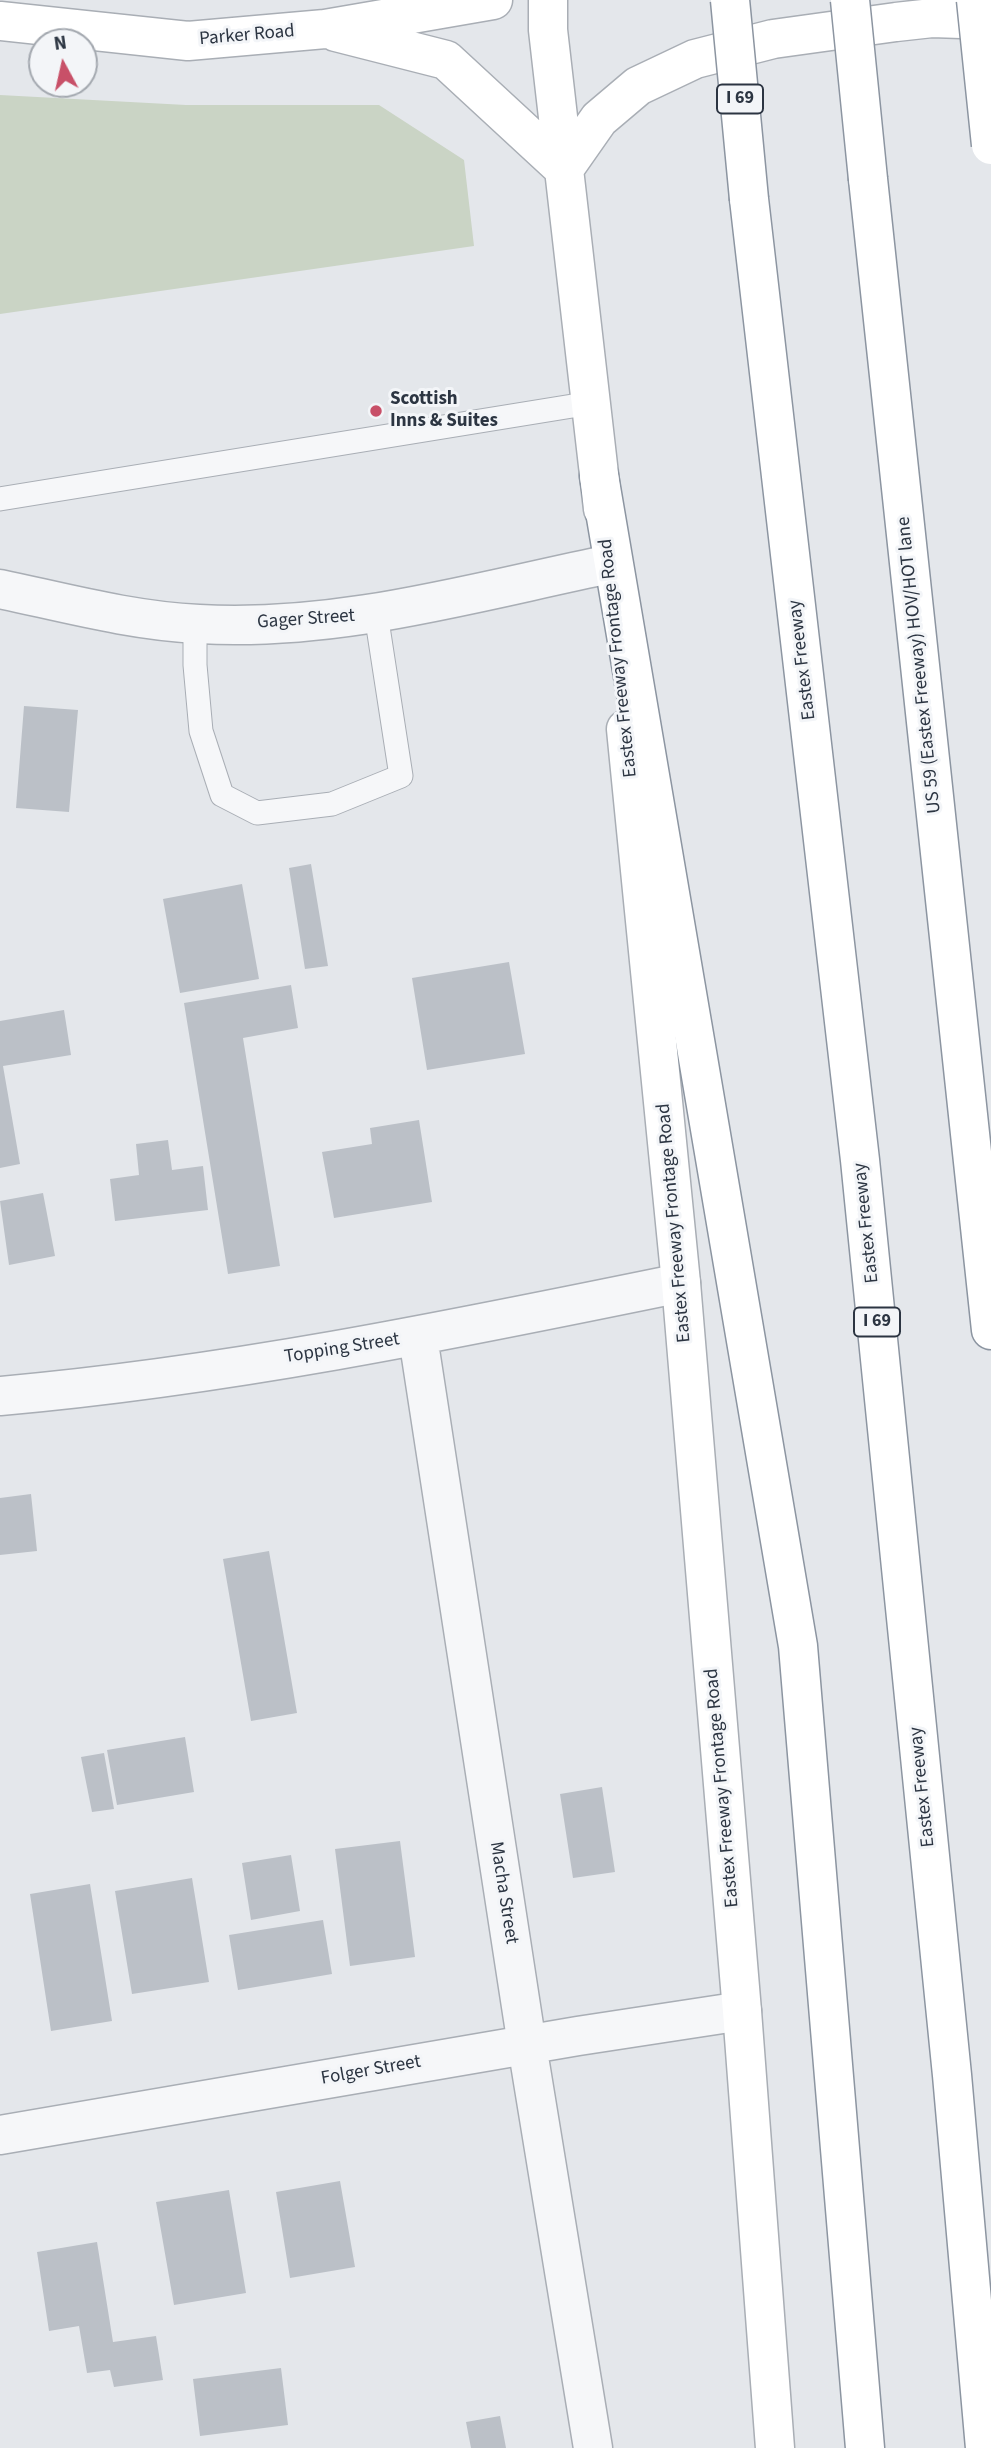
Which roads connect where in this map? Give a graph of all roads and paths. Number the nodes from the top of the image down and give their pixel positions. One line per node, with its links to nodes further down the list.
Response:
1 (493, 0): 8 (main road, Parker Road)
2 (548, 0): 10 (main road, Eastex Freeway Frontage Road)
3 (730, 0): 28 (main road, Eastex Freeway / I 69, bridge)
4 (850, 0): 19 (main road, US 59 (Eastex Freeway) HOV/HOT lane, bridge)
5 (976, 0): 9 (main road, bridge)
6 (991, 20): 10 (main road)
7 (0, 21): 8 (main road, Parker Road)
8 (325, 29): 10 (main road)
9 (991, 145)
10 (564, 169): 11 (main road, Eastex Freeway Frontage Road)
11 (591, 403): 12 (main road, Eastex Freeway Frontage Road); 13 (lane)
12 (599, 476): 14 (main road, Eastex Freeway Frontage Road); 27 (main road)
13 (0, 499)
14 (610, 564): 16 (street, Gager Street); 18 (main road, Eastex Freeway Frontage Road)
15 (0, 589): 17 (street, Gager Street)
16 (376, 614): 17 (street, Gager Street); 17 (lane)
17 (195, 624)
18 (681, 1283): 20 (street, Topping Street); 22 (main road, Eastex Freeway Frontage Road)
19 (991, 1330)
20 (418, 1337): 21 (street, Topping Street); 23 (street, Macha Street)
21 (0, 1396)
22 (742, 2011): 23 (street, Folger Street); 26 (main road, Eastex Freeway Frontage Road)
23 (527, 2045): 24 (street, Folger Street); 25 (street, Macha Street)
24 (0, 2135)
25 (593, 2448)
26 (775, 2448)
27 (865, 2448)
28 (985, 2448)

